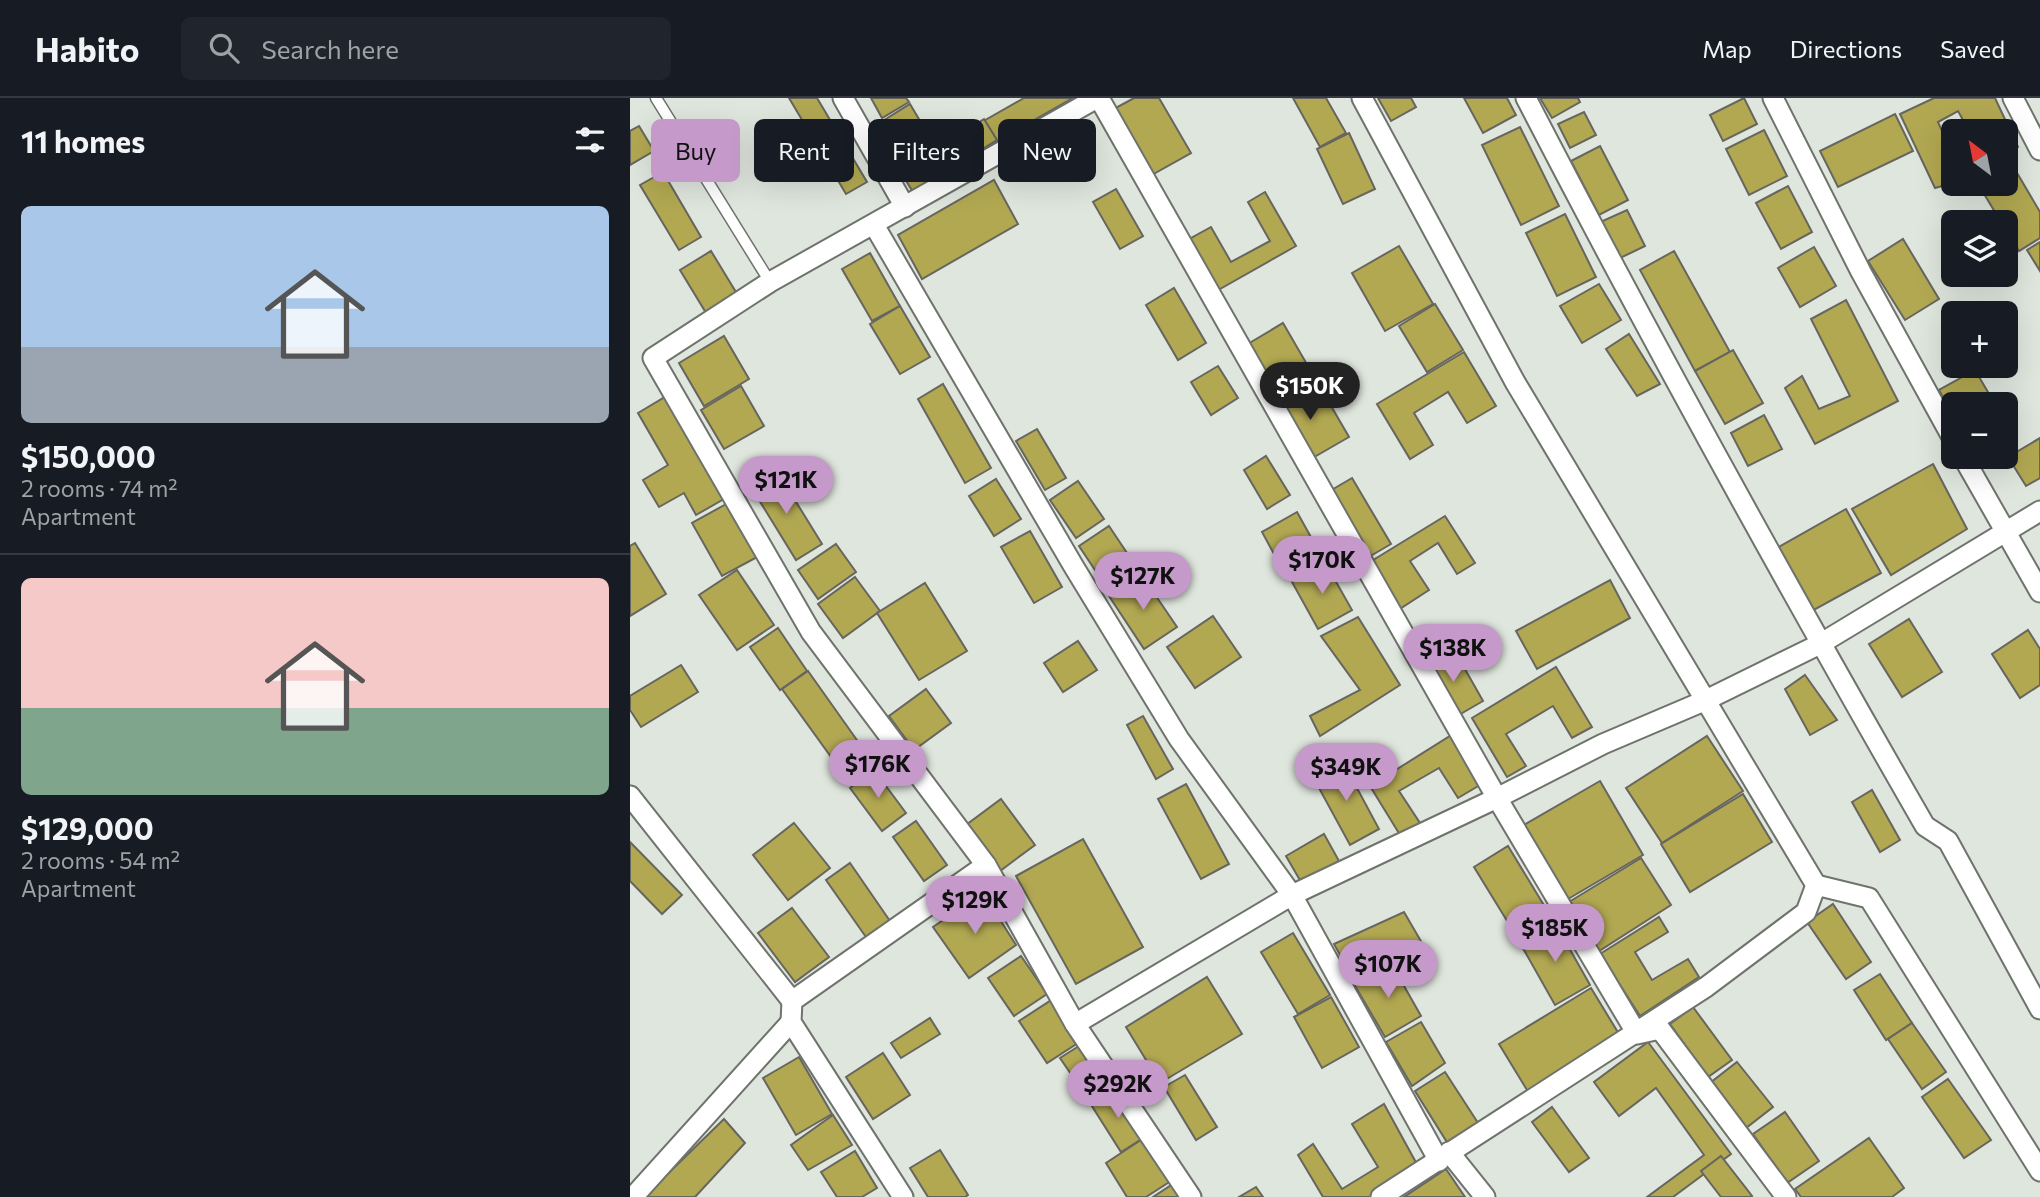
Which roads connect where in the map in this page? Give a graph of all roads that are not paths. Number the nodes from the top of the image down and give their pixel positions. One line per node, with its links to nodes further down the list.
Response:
1 (656, 98): 11 (lane)
2 (843, 98): 9 (street)
3 (1098, 98): 9 (street); 20 (street)
4 (1362, 98): 18 (street)
5 (1526, 98): 17 (street)
6 (1773, 98): 12 (street)
7 (2013, 98): 8 (street)
8 (2040, 150)
9 (905, 207): 10 (street)
10 (874, 225): 11 (street); 23 (street)
11 (770, 282): 21 (street)
12 (1941, 417)
13 (1970, 469): 15 (street)
14 (2040, 511): 15 (street)
15 (2005, 532): 16 (street); 17 (street)
16 (2040, 592)
17 (1819, 644): 18 (street); 25 (street)
18 (1704, 701): 20 (street); 22 (street)
19 (630, 796): 24 (street)
20 (1497, 798): 23 (street); 28 (street)
21 (986, 865): 24 (street); 27 (street)
22 (1816, 885): 28 (street); 30 (street)
23 (1292, 895): 27 (street); 29 (street)
24 (792, 1001): 26 (street)
25 (2040, 1009)
26 (791, 1022): 31 (street); 32 (street)
27 (1075, 1024): 33 (street)
28 (1637, 1034): 29 (street); 36 (street)
29 (1444, 1157): 34 (street); 35 (street)
30 (2040, 1171)
31 (633, 1197)
32 (903, 1197)
33 (1191, 1197)
34 (1381, 1197)
35 (1485, 1197)
36 (1786, 1197)

